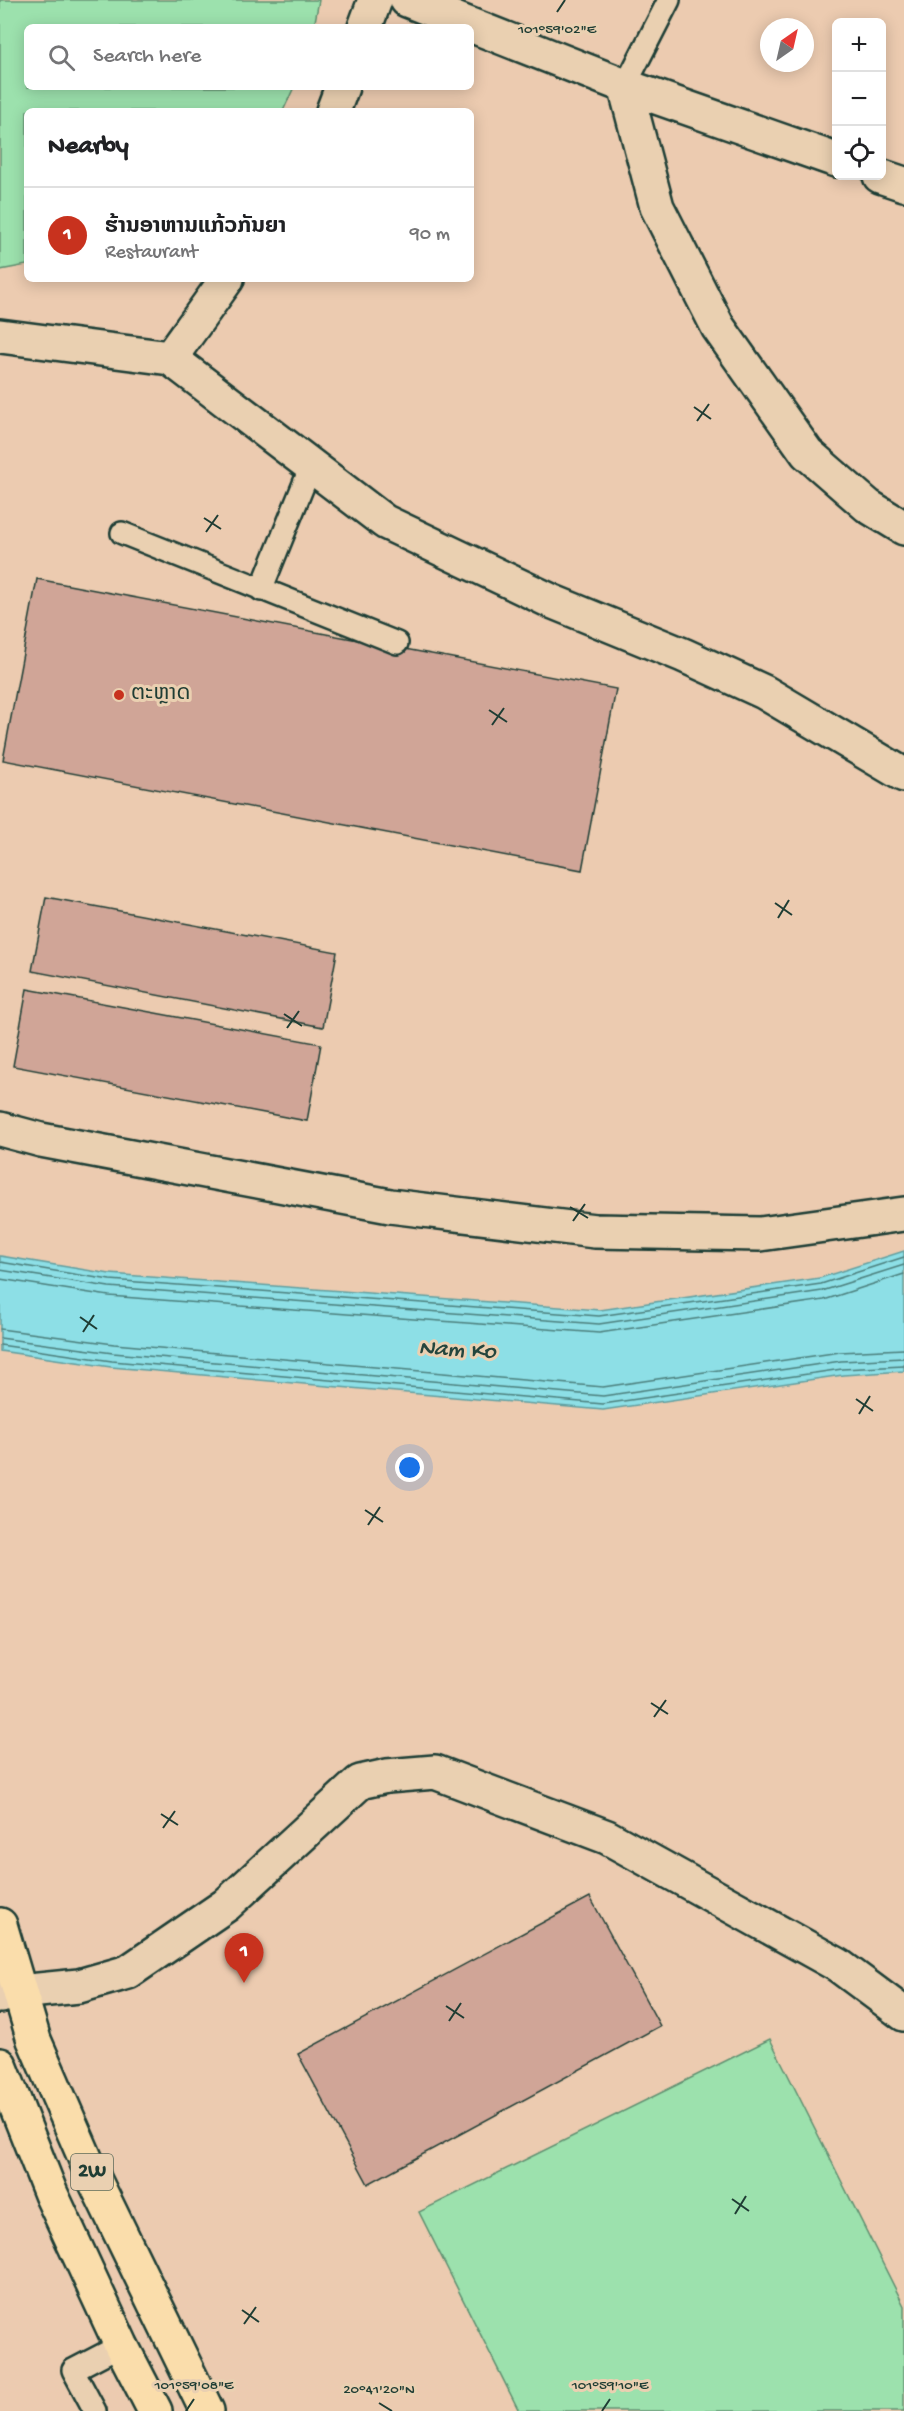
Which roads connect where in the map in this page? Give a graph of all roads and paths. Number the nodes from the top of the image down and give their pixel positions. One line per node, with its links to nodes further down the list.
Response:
1 (375, 0): 4 (street)
2 (407, 0): 5 (street)
3 (669, 0): 7 (lane)
4 (366, 24)
5 (468, 24)
6 (474, 26): 7 (street)
7 (625, 86): 10 (street); 17 (street)
8 (341, 90): 9 (street)
9 (334, 108)
10 (832, 158)
11 (886, 178): 12 (street)
12 (904, 184)
13 (225, 282): 15 (street)
14 (0, 336): 15 (street)
15 (170, 358): 16 (street)
16 (311, 466): 19 (lane); 21 (street)
17 (904, 528)
18 (122, 533): 19 (lane)
19 (261, 590): 20 (lane)
20 (397, 644)
21 (904, 775)
22 (0, 1129): 23 (street)
23 (904, 1214)
24 (0, 1925): 25 (highway, 2W)
25 (9, 1994): 26 (street); 31 (highway, 2W)
26 (904, 2014)
27 (0, 2065): 28 (highway, 2W)
28 (121, 2345): 29 (lane); 30 (highway, 2W)
29 (95, 2411)
30 (155, 2411)
31 (207, 2411)

